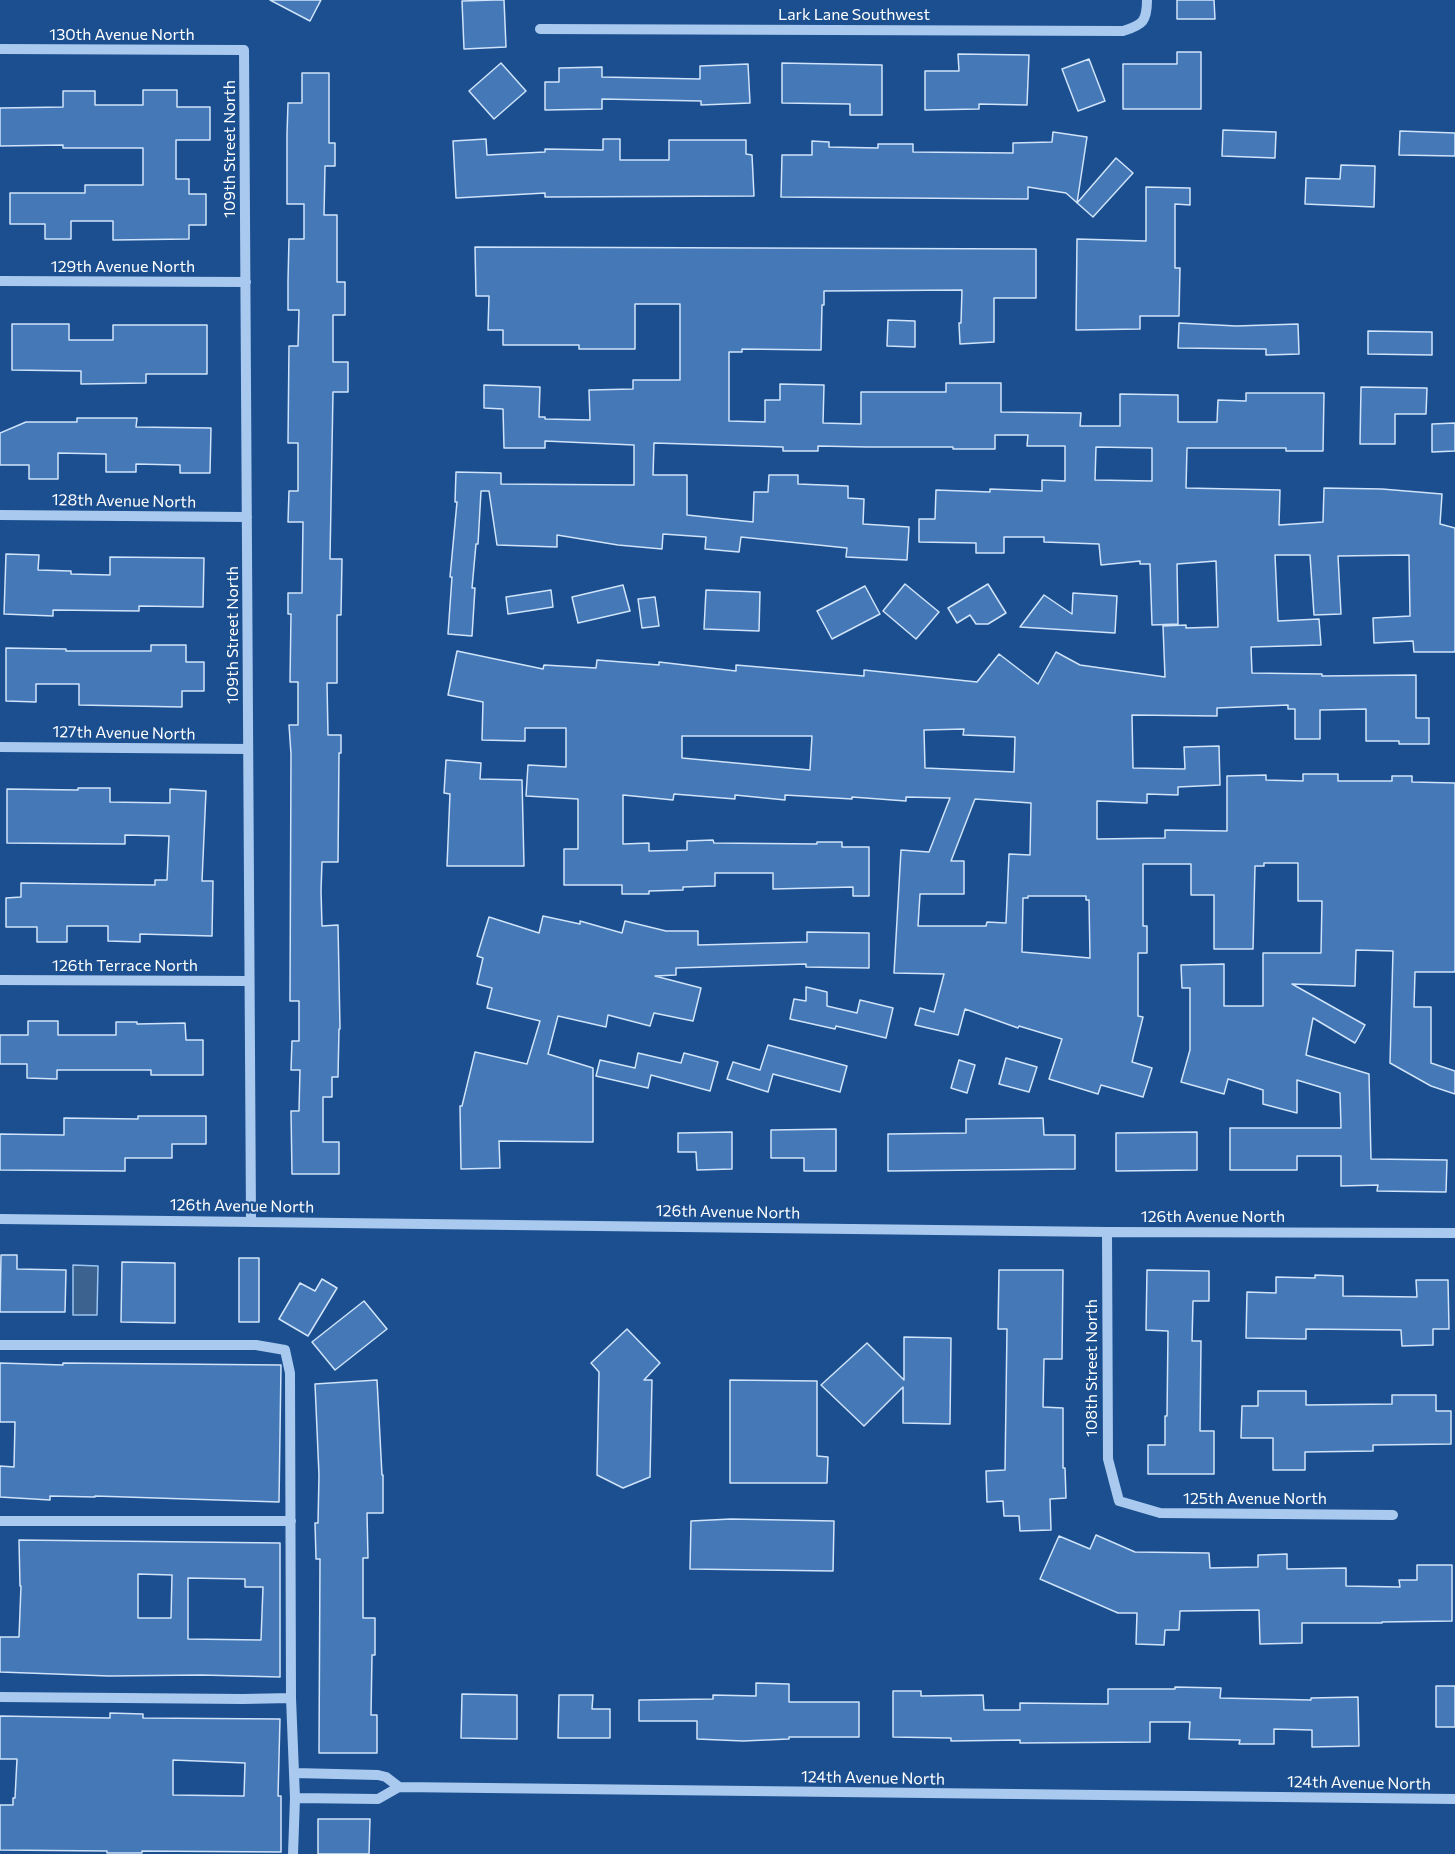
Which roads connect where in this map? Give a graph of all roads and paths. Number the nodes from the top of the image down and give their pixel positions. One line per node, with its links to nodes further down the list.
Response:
1 (1147, 0): 2 (street, Lark Lane Southwest)
2 (540, 29)
3 (0, 49): 4 (street, 130th Avenue North)
4 (244, 50): 6 (street, 109th Street North)
5 (0, 281): 6 (street, 129th Avenue North)
6 (246, 282): 8 (street, 109th Street North)
7 (0, 515): 8 (street, 128th Avenue North)
8 (247, 517): 10 (street, 109th Street North)
9 (0, 747): 10 (street, 127th Avenue North)
10 (248, 749): 12 (street, 109th Street North)
11 (0, 980): 12 (street, 126th Terrace North)
12 (249, 981): 14 (street, 109th Street North)
13 (0, 1219): 14 (street, 126th Avenue North)
14 (251, 1220): 15 (street, 126th Avenue North)
15 (1107, 1232): 16 (street, 126th Avenue North); 18 (street, 108th Street North)
16 (1455, 1233)
17 (0, 1345): 21 (street)
18 (1119, 1502): 19 (street, 125th Avenue North)
19 (1393, 1515)
20 (0, 1521): 21 (street)
21 (291, 1521): 23 (street)
22 (0, 1697): 23 (street)
23 (291, 1698): 24 (street)
24 (294, 1773): 25 (street); 26 (street)
25 (399, 1787): 26 (street, 124th Avenue North); 27 (street, 124th Avenue North)
26 (295, 1798): 28 (street)
27 (1455, 1799)
28 (293, 1854)

